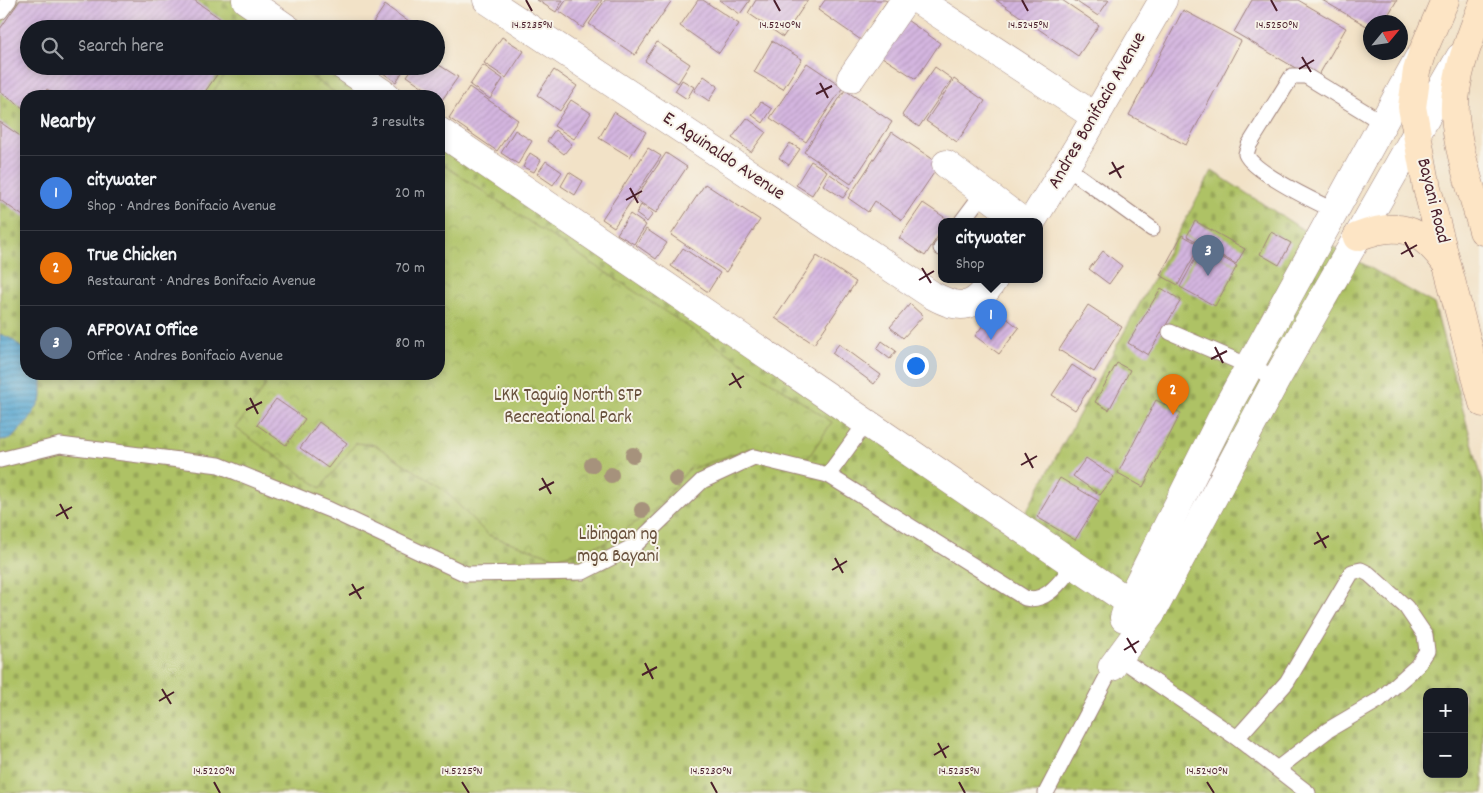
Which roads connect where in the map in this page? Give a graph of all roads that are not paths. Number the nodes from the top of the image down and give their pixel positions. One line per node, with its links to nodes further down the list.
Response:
1 (9, 0): 9 (lane)
2 (246, 0): 10 (street)
3 (487, 0): 31 (street, E. Aguinaldo Avenue)
4 (904, 0): 14 (street)
5 (918, 0): 16 (street)
6 (1163, 0): 16 (street, Andres Bonifacio Avenue)
7 (1445, 0): 12 (main road, Bayani Road)
8 (1483, 4): 11 (main road)
9 (0, 12)
10 (275, 20)
11 (1467, 45): 19 (street); 28 (main road)
12 (1423, 52): 17 (street); 19 (main road, Bayani Road)
13 (356, 75): 15 (street)
14 (851, 78)
15 (378, 90)
16 (1096, 117): 21 (street, Andres Bonifacio Avenue)
17 (1383, 123): 23 (street); 23 (lane)
18 (445, 135): 36 (street)
19 (1416, 136): 29 (street); 30 (main road, Bayani Road)
20 (946, 164): 22 (street)
21 (1066, 167): 26 (street, Andres Bonifacio Avenue); 27 (lane)
22 (984, 193): 24 (lane); 25 (street)
23 (1335, 211): 33 (street)
24 (964, 218)
25 (1018, 218)
26 (1034, 218)
27 (1152, 229)
28 (1483, 231)
29 (1357, 237): 30 (main road); 34 (street)
30 (1449, 267): 35 (main road, Bayani Road)
31 (991, 283)
32 (1170, 332): 33 (lane)
33 (1251, 368): 34 (lane); 40 (street)
34 (1277, 378): 40 (street)
35 (1483, 403)
36 (866, 423): 38 (lane); 39 (street)
37 (0, 460): 38 (lane)
38 (828, 475): 39 (lane)
39 (1075, 564): 40 (street)
40 (1140, 608): 41 (street)
41 (1115, 659): 42 (lane); 44 (lane)
42 (1237, 738): 43 (lane); 43 (lane)
43 (1277, 769): 45 (lane)
44 (1046, 793)
45 (1308, 793)

